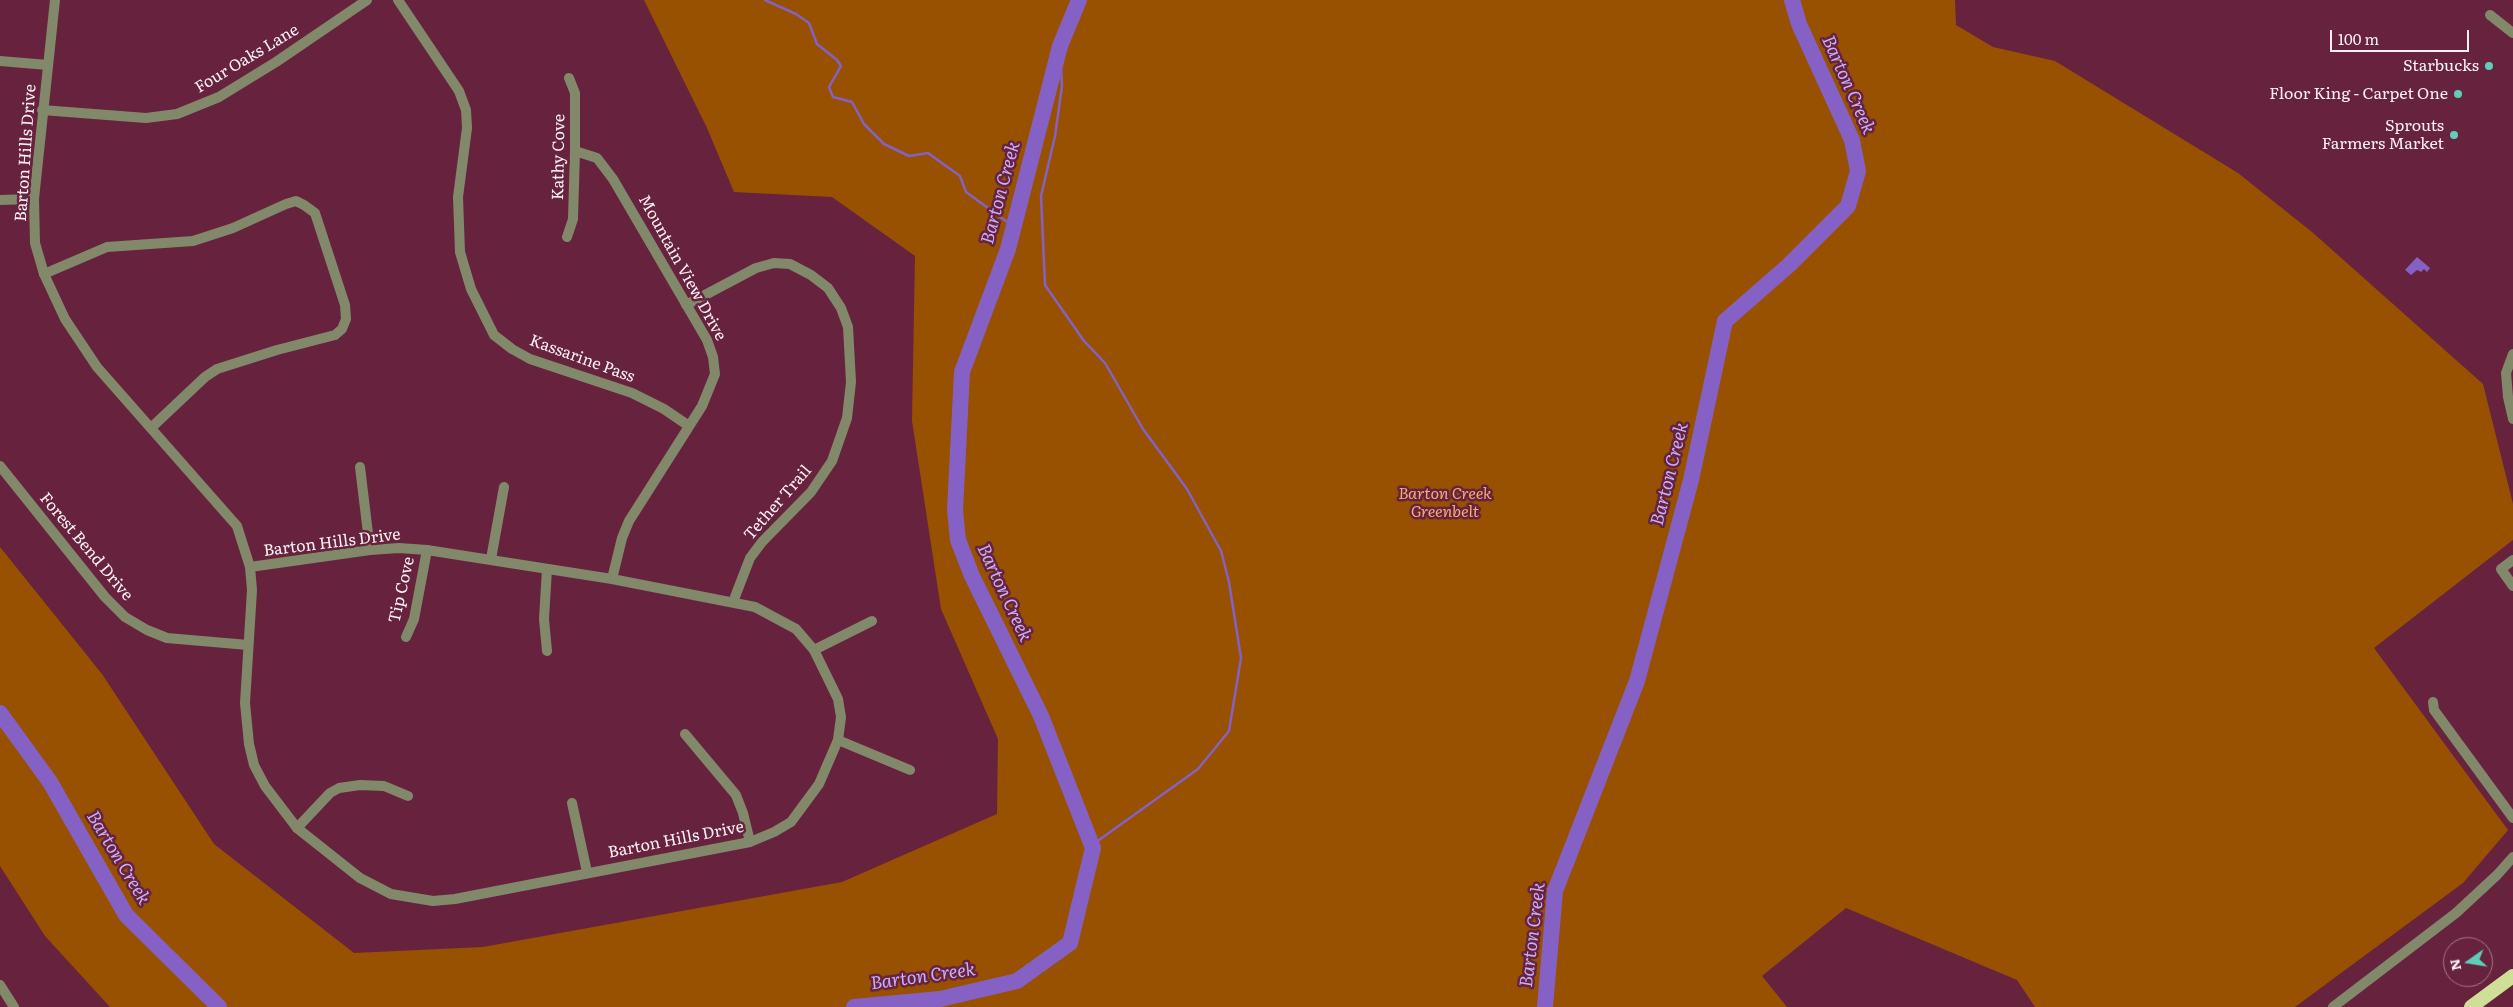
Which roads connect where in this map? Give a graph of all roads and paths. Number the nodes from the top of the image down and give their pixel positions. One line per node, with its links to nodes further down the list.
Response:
1 (55, 0): 7 (street, Barton Hills Drive)
2 (367, 0): 9 (street, Four Oaks Lane)
3 (398, 0): 18 (street, Kassarine Pass)
4 (2490, 15): 5 (street)
5 (2513, 33)
6 (0, 61): 7 (street)
7 (48, 65): 9 (street, Barton Hills Drive)
8 (569, 78): 10 (street, Kathy Cove)
9 (42, 110): 11 (street, Barton Hills Drive)
10 (575, 151): 13 (street, Kathy Cove); 15 (street, Mountain View Drive)
11 (34, 199): 12 (street); 14 (street, Barton Hills Drive)
12 (0, 200)
13 (567, 237)
14 (44, 274): 19 (street, Barton Hills Drive); 19 (street)
15 (686, 305): 18 (street, Mountain View Drive); 31 (street, Tether Trail)
16 (2513, 354): 17 (street)
17 (2513, 419)
18 (688, 426): 29 (street, Mountain View Drive)
19 (152, 427): 27 (street, Barton Hills Drive)
20 (0, 466): 34 (street, Forest Bend Drive)
21 (360, 467): 23 (street)
22 (504, 487): 25 (street)
23 (370, 550): 24 (street, Barton Hills Drive); 27 (street, Barton Hills Drive)
24 (427, 550): 25 (street, Barton Hills Drive); 33 (street, Tip Cove)
25 (491, 559): 28 (street, Barton Hills Drive)
26 (2513, 560): 30 (street)
27 (250, 567): 34 (street, Barton Hills Drive)
28 (547, 569): 29 (street, Barton Hills Drive); 36 (street)
29 (612, 579): 31 (street, Barton Hills Drive)
30 (2513, 586)
31 (733, 602): 35 (street, Barton Hills Drive)
32 (872, 620): 35 (street)
33 (406, 637)
34 (248, 645): 44 (street, Barton Hills Drive)
35 (814, 650): 39 (street, Barton Hills Drive)
36 (546, 651)
37 (2433, 702): 43 (street)
38 (685, 734): 45 (street)
39 (838, 740): 40 (street); 45 (street, Barton Hills Drive)
40 (910, 770)
41 (408, 796): 44 (street)
42 (572, 803): 47 (street)
43 (2513, 818)
44 (297, 828): 47 (street, Barton Hills Drive)
45 (750, 842): 47 (street, Barton Hills Drive)
46 (2513, 857): 51 (street)
47 (587, 872)
48 (2513, 976): 52 (highway)
49 (0, 985): 50 (street)
50 (14, 1007)
51 (2332, 1007)
52 (2471, 1007)

